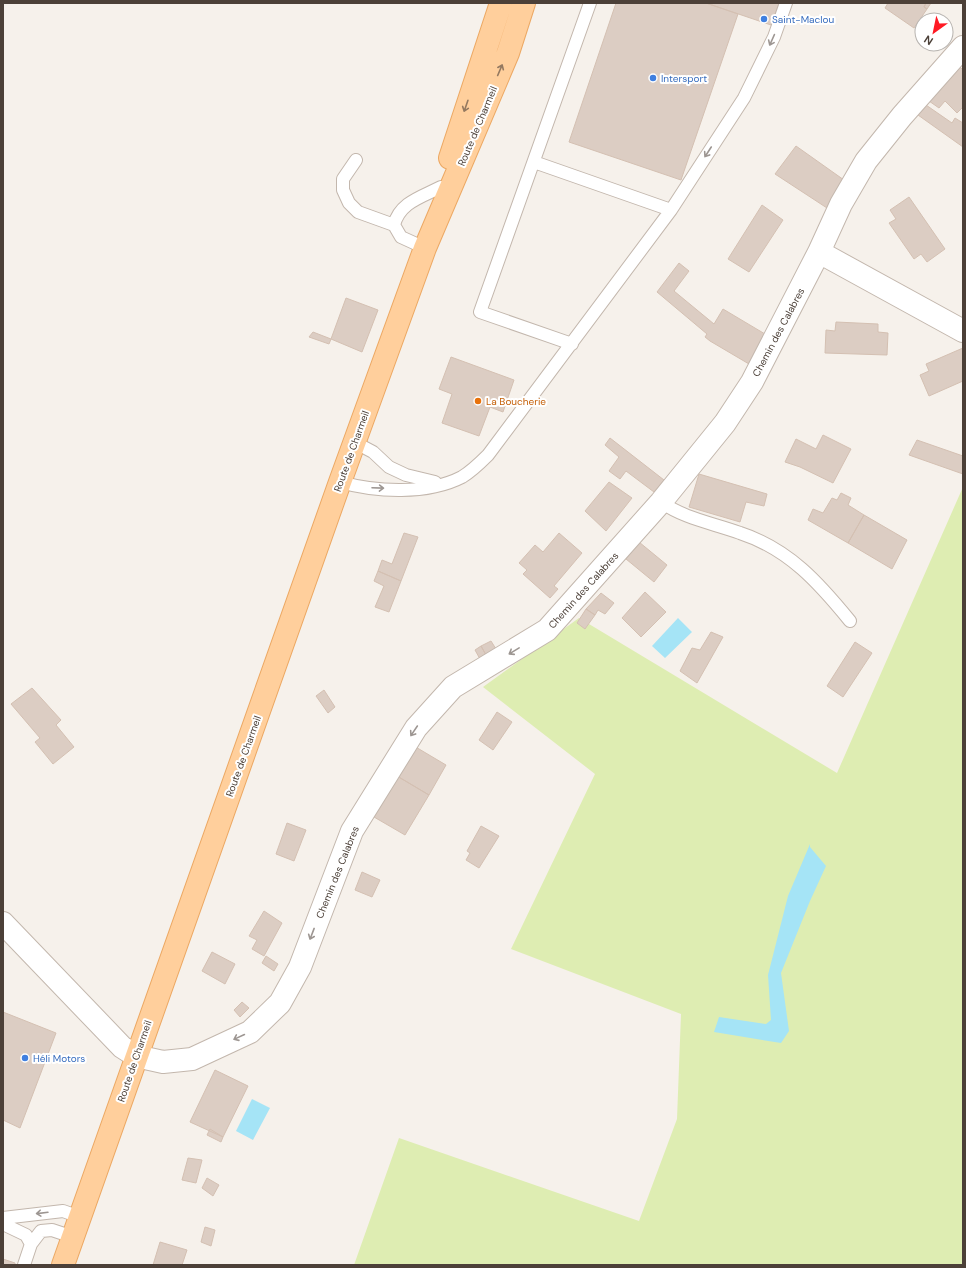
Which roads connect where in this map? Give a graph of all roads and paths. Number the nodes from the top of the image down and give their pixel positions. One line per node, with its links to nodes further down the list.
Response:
1 (501, 3): 8 (main road, Route de Charmeil, one-way to 8)
2 (524, 3): 11 (main road, Route de Charmeil, one-way to 2)
3 (590, 3): 7 (lane)
4 (786, 3): 9 (lane, one-way to 9)
5 (963, 47): 12 (street, Chemin des Calabres)
6 (356, 160): 10 (lane)
7 (534, 162): 9 (lane); 14 (lane)
8 (442, 187): 10 (lane); 11 (main road, Route de Charmeil)
9 (671, 210): 14 (lane)
10 (394, 225): 11 (lane)
11 (426, 248): 15 (main road, Route de Charmeil)
12 (819, 252): 13 (street); 18 (street, Chemin des Calabres)
13 (963, 331)
14 (572, 344): 17 (lane)
15 (354, 442): 16 (main road, Route de Charmeil); 17 (lane)
16 (340, 482): 17 (lane, one-way to 17); 21 (main road, Route de Charmeil)
17 (442, 484)
18 (661, 502): 19 (lane); 21 (street, Chemin des Calabres, one-way to 21)
19 (850, 621)
20 (3, 924): 21 (street)
21 (136, 1056): 24 (main road, Route de Charmeil)
22 (3, 1218): 24 (lane, one-way to 22)
23 (3, 1224): 25 (lane)
24 (76, 1227): 25 (lane); 27 (main road, Route de Charmeil)
25 (31, 1244): 26 (lane)
26 (24, 1265)
27 (63, 1265)

